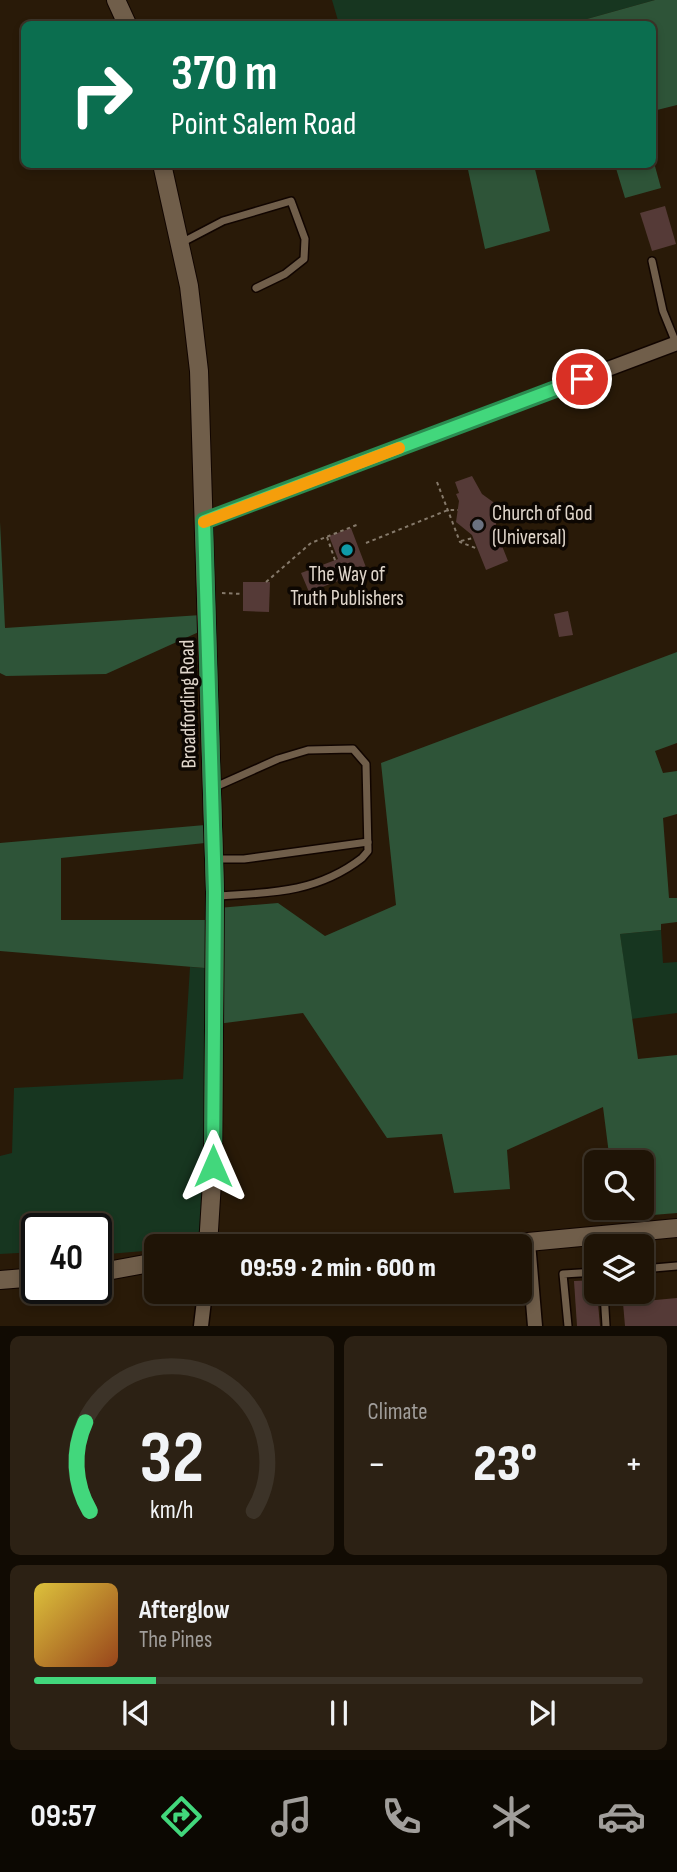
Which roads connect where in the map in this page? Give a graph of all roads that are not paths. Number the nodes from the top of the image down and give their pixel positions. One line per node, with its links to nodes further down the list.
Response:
1 (117, 0): 2 (street)
2 (126, 21)
3 (163, 168): 4 (street, Broadfording Road)
4 (180, 244): 6 (lane); 8 (street, Broadfording Road)
5 (652, 261): 7 (lane)
6 (256, 288)
7 (677, 344): 8 (street)
8 (204, 521): 9 (street, Broadfording Road)
9 (213, 788): 10 (lane); 11 (street, Broadfording Road)
10 (368, 842): 11 (lane); 12 (lane)
11 (214, 860): 12 (street, Broadfording Road)
12 (215, 896): 14 (street, Broadfording Road)
13 (677, 1228): 15 (street)
14 (209, 1234)
15 (532, 1242)
16 (677, 1266): 17 (lane)
17 (654, 1268)
18 (144, 1270): 19 (street)
19 (112, 1272)
20 (584, 1273): 28 (lane)
21 (21, 1278): 22 (street)
22 (0, 1280)
23 (532, 1290): 27 (street)
24 (204, 1304): 26 (street)
25 (605, 1304): 29 (lane)
26 (201, 1326)
27 (535, 1326)
28 (568, 1326)
29 (606, 1326)

